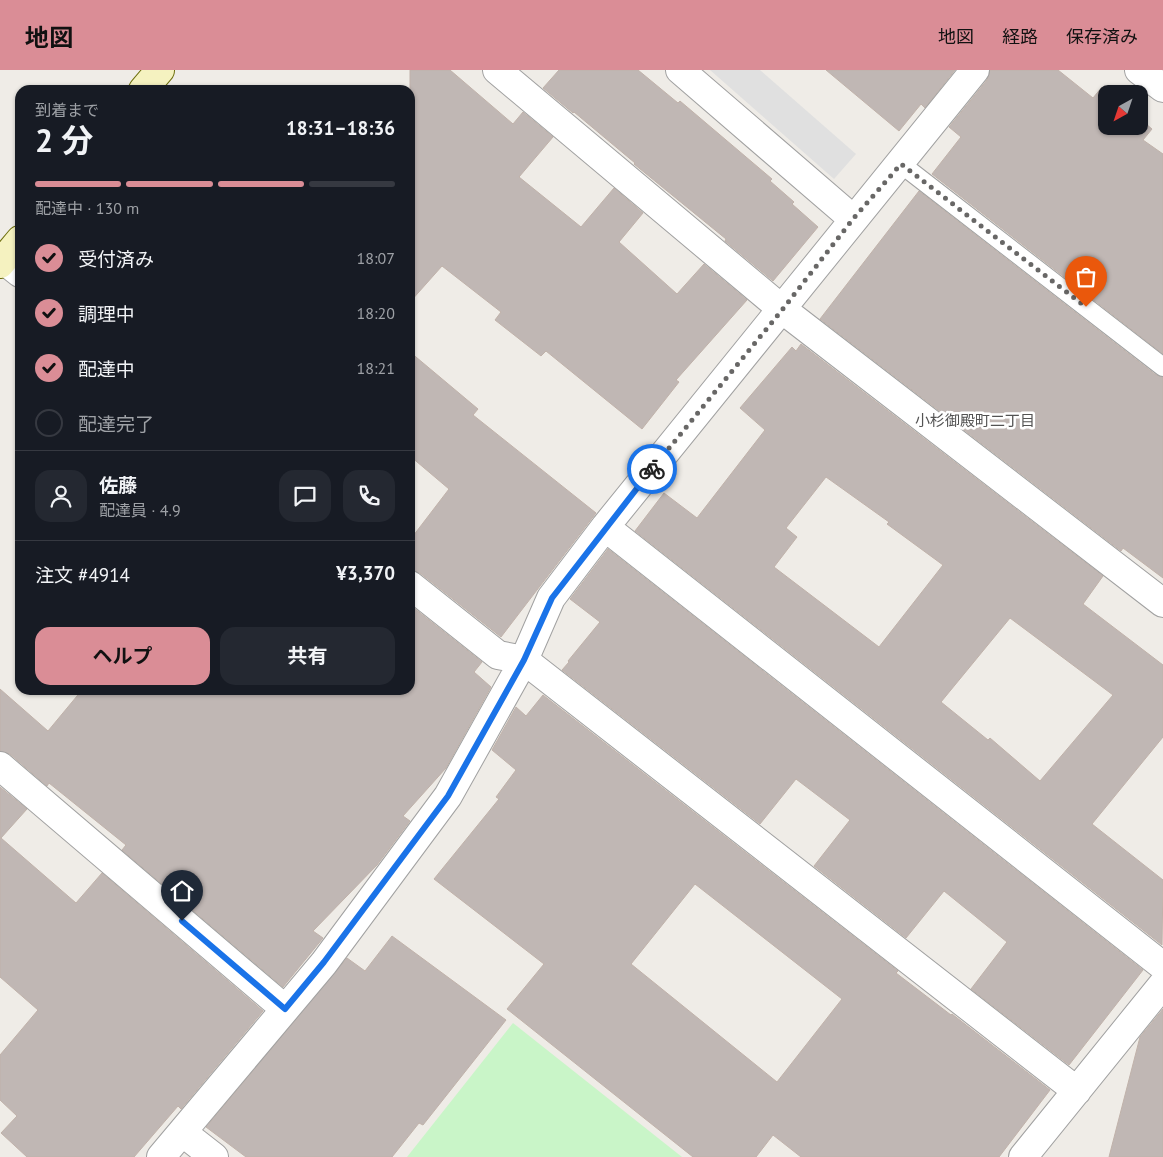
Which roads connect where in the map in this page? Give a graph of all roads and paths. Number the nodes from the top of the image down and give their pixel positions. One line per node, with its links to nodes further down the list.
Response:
1 (497, 70): 8 (street)
2 (680, 70): 7 (street)
3 (975, 70): 6 (street)
4 (1139, 70): 5 (street)
5 (1163, 88)
6 (901, 164): 7 (street); 9 (lane)
7 (853, 219): 8 (street)
8 (782, 310): 10 (street); 12 (street)
9 (1163, 366)
10 (604, 527): 13 (street); 15 (street)
11 (415, 590): 13 (street)
12 (1163, 603)
13 (524, 660): 17 (street); 18 (street)
14 (0, 766): 17 (street)
15 (1163, 966)
16 (1163, 984): 18 (street)
17 (285, 1009): 19 (street)
18 (1077, 1091): 22 (street)
19 (182, 1132): 20 (street); 21 (street)
20 (161, 1157)
21 (214, 1157)
22 (1023, 1157)

